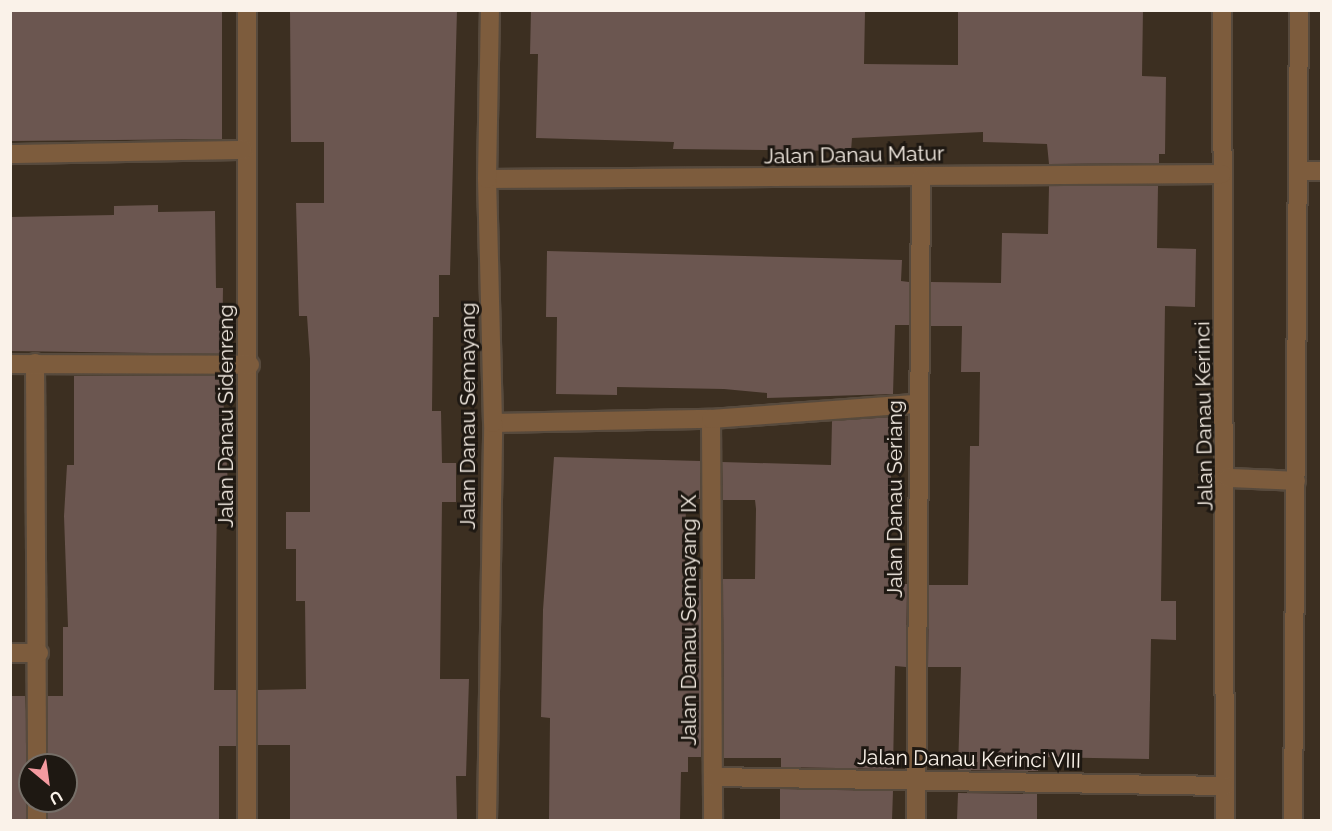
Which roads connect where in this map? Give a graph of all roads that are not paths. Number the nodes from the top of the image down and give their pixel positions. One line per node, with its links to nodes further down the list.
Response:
1 (247, 10): 5 (street, Jalan Danau Sidenreng)
2 (490, 10): 11 (street, Jalan Danau Semayang)
3 (1222, 10): 9 (street, Jalan Danau Kerinci)
4 (1299, 10): 7 (street)
5 (243, 150): 6 (street); 14 (street, Jalan Danau Sidenreng)
6 (10, 154)
7 (1300, 171): 8 (street); 19 (street)
8 (1322, 171)
9 (1222, 174): 10 (street, Jalan Danau Matur); 18 (street, Jalan Danau Kerinci)
10 (921, 177): 11 (street, Jalan Danau Matur); 15 (street, Jalan Danau Seriang)
11 (487, 179): 17 (street, Jalan Danau Semayang)
12 (35, 363): 13 (street); 14 (street); 21 (street)
13 (10, 364)
14 (250, 365): 26 (street, Jalan Danau Sidenreng)
15 (916, 404): 16 (street); 24 (street, Jalan Danau Seriang)
16 (711, 419): 17 (street); 23 (street, Jalan Danau Semayang IX)
17 (493, 423): 27 (street, Jalan Danau Semayang)
18 (1228, 478): 19 (street); 25 (street, Jalan Danau Kerinci)
19 (1296, 481): 31 (street)
20 (10, 653): 21 (street)
21 (39, 653): 22 (street)
22 (38, 753)
23 (713, 777): 24 (street, Jalan Danau Kerinci VIII); 28 (street, Jalan Danau Semayang IX)
24 (917, 780): 25 (street, Jalan Danau Kerinci VIII); 29 (street, Jalan Danau Seriang)
25 (1225, 786): 30 (street, Jalan Danau Kerinci)
26 (247, 820)
27 (487, 820)
28 (713, 820)
29 (916, 820)
30 (1225, 820)
31 (1293, 820)

